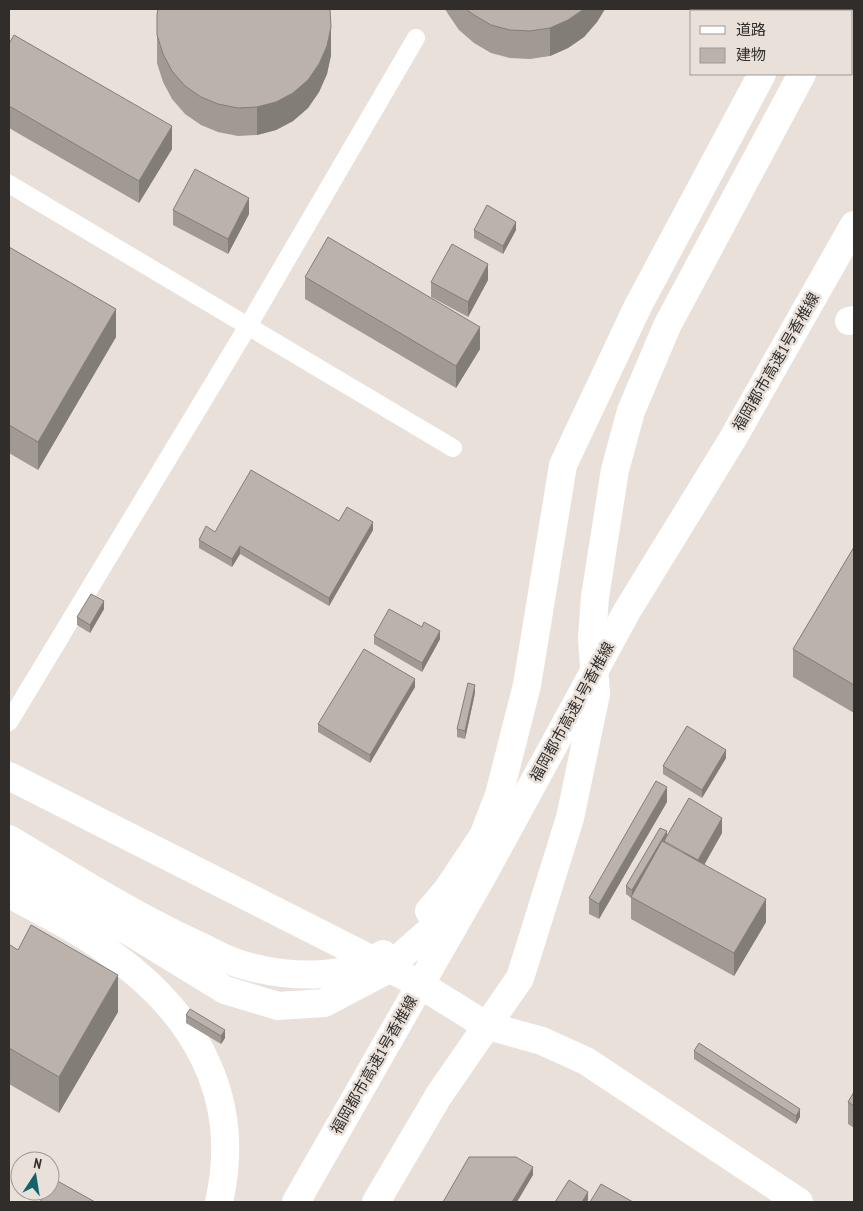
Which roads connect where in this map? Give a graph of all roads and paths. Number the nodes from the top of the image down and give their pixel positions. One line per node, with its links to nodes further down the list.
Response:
1 (416, 38): 7 (lane)
2 (761, 75): 15 (main road)
3 (801, 75): 16 (main road)
4 (9, 184): 7 (lane)
5 (854, 226): 9 (main road, 福岡都市高速1号香椎線)
6 (854, 244): 9 (main road, 福岡都市高速1号香椎線)
7 (248, 326): 8 (lane); 10 (lane)
8 (454, 448)
9 (628, 623): 12 (main road); 13 (main road); 19 (main road, 福岡都市高速1号香椎線); 20 (main road, 福岡都市高速1号香椎線)
10 (9, 722)
11 (9, 776): 15 (main road)
12 (9, 839)
13 (9, 863)
14 (9, 894): 17 (main road)
15 (416, 982): 16 (main road); 18 (main road)
16 (485, 1025): 21 (main road); 22 (main road)
17 (219, 1202)
18 (285, 1202)
19 (296, 1202)
20 (305, 1202)
21 (376, 1202)
22 (799, 1202)

